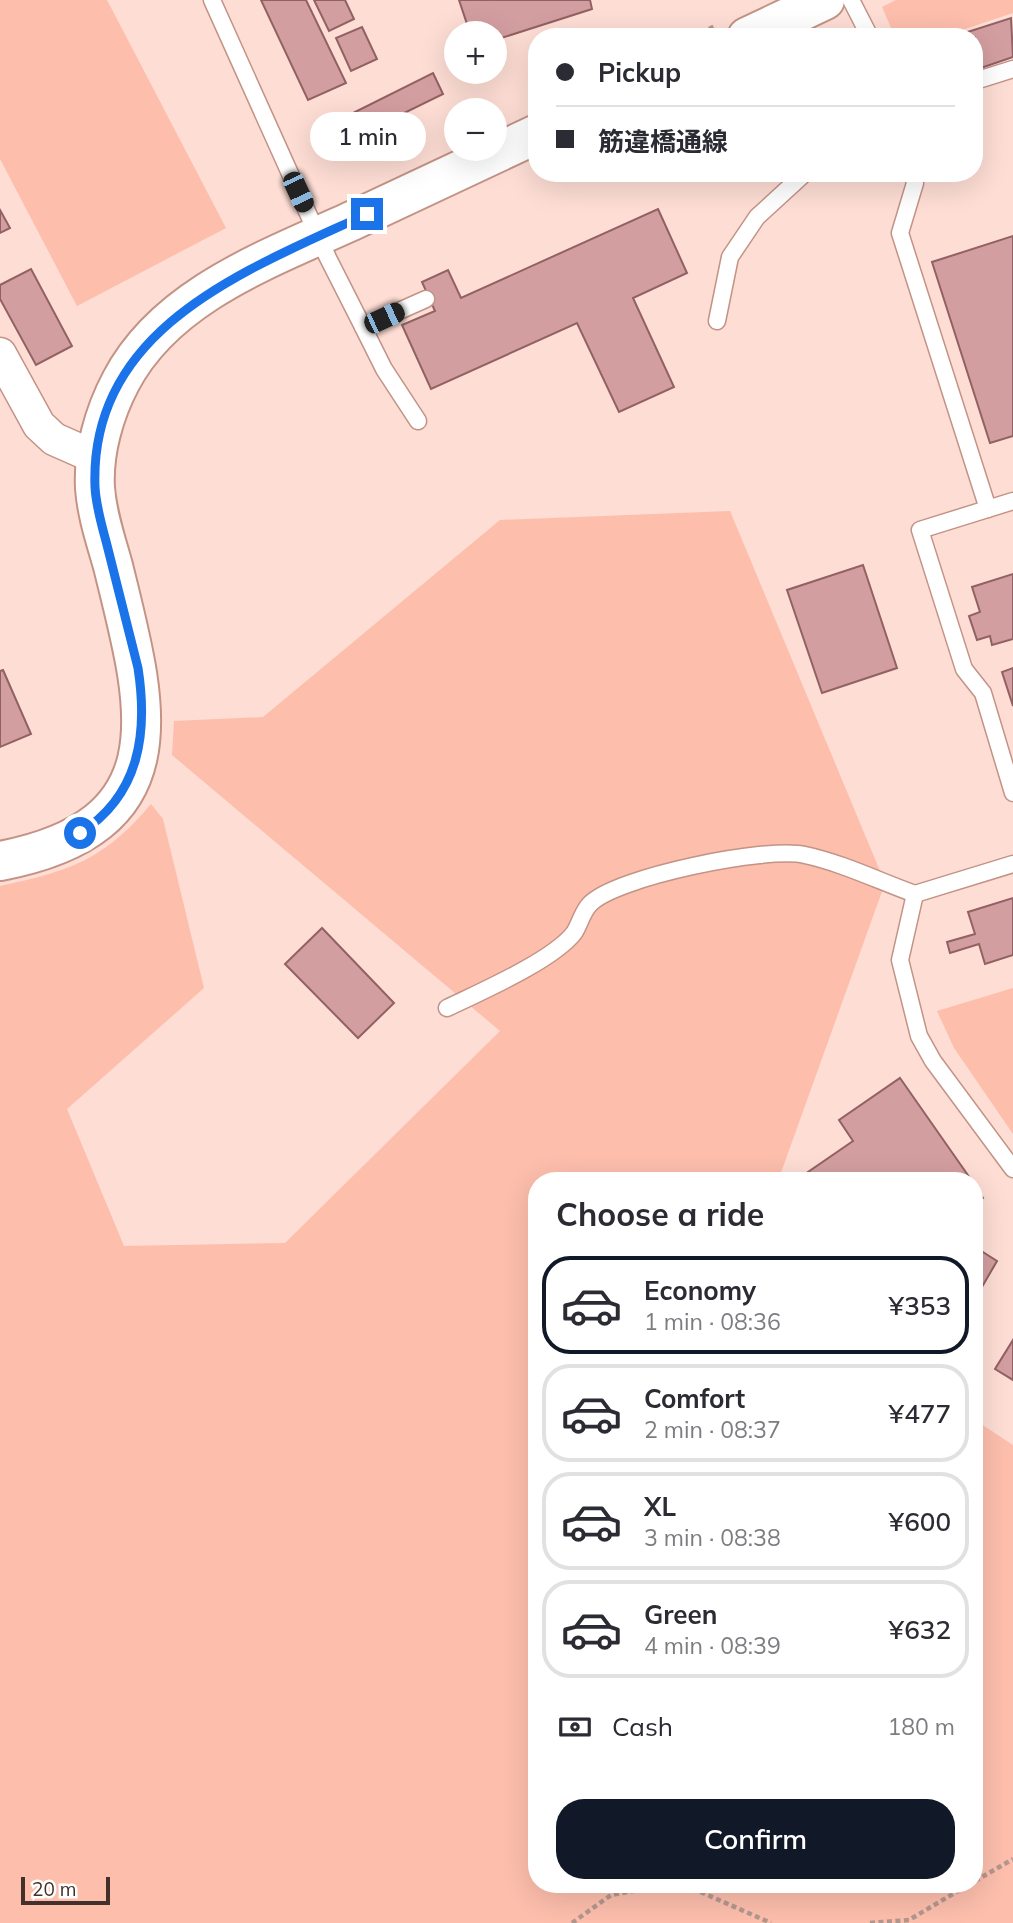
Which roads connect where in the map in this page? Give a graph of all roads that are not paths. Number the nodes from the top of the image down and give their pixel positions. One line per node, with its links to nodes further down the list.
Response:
1 (212, 0): 11 (lane)
2 (825, 0): 4 (street)
3 (851, 0): 5 (lane)
4 (766, 28)
5 (865, 28)
6 (1013, 69): 7 (lane)
7 (983, 78)
8 (528, 138): 11 (street)
9 (795, 182): 13 (lane)
10 (915, 182): 19 (lane)
11 (318, 237): 14 (lane); 17 (street)
12 (426, 299): 14 (lane)
13 (717, 321)
14 (363, 327): 16 (lane)
15 (0, 354): 17 (street)
16 (418, 421)
17 (97, 458): 21 (street)
18 (1013, 501): 19 (lane)
19 (988, 509): 20 (lane)
20 (1013, 793)
21 (0, 861)
22 (1013, 864): 23 (lane)
23 (915, 894): 24 (lane); 25 (lane)
24 (447, 1008)
25 (1013, 1169)

